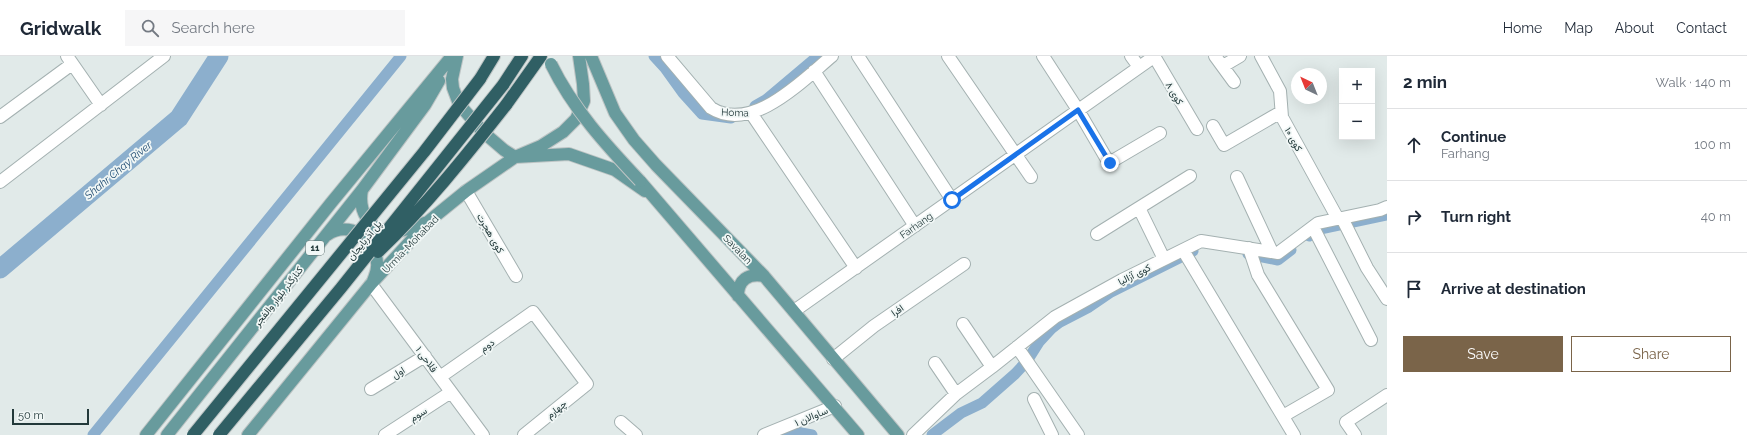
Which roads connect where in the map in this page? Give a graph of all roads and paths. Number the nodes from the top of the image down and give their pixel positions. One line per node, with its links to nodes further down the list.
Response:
1 (164, 56): 24 (street)
2 (455, 56): 33 (main road); 38 (main road, کنارگذر بلوار والفجر / 11); 80 (main road)
3 (494, 56): 82 (highway, پل آذربایجان, bridge)
4 (522, 56): 59 (highway, پل آذربایجان, bridge)
5 (541, 56): 59 (highway, bridge)
6 (548, 56): 40 (main road, bridge)
7 (580, 56): 33 (main road, Urmia-Mohabad)
8 (592, 56): 57 (main road, Savalan)
9 (667, 56): 27 (street, Homa)
10 (832, 56): 22 (street, Homa)
11 (858, 56): 41 (street)
12 (948, 56): 32 (street)
13 (1043, 56): 25 (street)
14 (1131, 56): 21 (street)
15 (1154, 56): 21 (street, Farhang); 30 (street, کوی ۸)
16 (1216, 56): 20 (street)
17 (1240, 56): 20 (street)
18 (1261, 56): 26 (street, کوی ۱۰)
19 (69, 60): 24 (street); 28 (street)
20 (1223, 66): 23 (street)
21 (1139, 67): 25 (street, Farhang)
22 (814, 71): 27 (street, Homa); 46 (street)
23 (1234, 82)
24 (101, 105): 37 (street)
25 (1078, 110): 31 (street); 32 (street, Farhang)
26 (1281, 112): 29 (street); 44 (street, کوی ۱۰)
27 (751, 113): 55 (street)
28 (0, 117)
29 (1213, 126)
30 (1197, 129)
31 (1160, 133)
32 (1016, 155): 35 (street); 41 (street, Farhang)
33 (515, 157): 39 (main road, Urmia-Mohabad); 40 (main road)
34 (1190, 176): 42 (street)
35 (1031, 177)
36 (1237, 177): 52 (street)
37 (0, 182)
38 (362, 190): 45 (main road); 49 (main road, کنارگذر بلوار والفجر / 11)
39 (466, 190): 45 (main road, Urmia-Mohabad); 56 (street, کوی هجرت)
40 (653, 197): 60 (main road)
41 (952, 200): 46 (street, Farhang)
42 (1139, 208): 48 (street); 53 (street)
43 (1385, 212): 44 (street)
44 (1340, 218): 47 (street); 61 (street, کوی ۱۰)
45 (429, 221): 58 (main road, Urmia-Mohabad)
46 (915, 226): 55 (street, Farhang)
47 (1313, 227): 52 (street); 64 (street)
48 (1097, 234)
49 (323, 238): 58 (main road); 81 (main road, کنارگذر بلوار والفجر / 11)
50 (1249, 248): 51 (street, کوی آزالیا); 52 (street, کوی آزالیا); 78 (street)
51 (1183, 250): 53 (street, کوی آزالیا); 78 (street)
52 (1272, 252)
53 (1164, 259): 65 (street, کوی آزالیا)
54 (964, 264): 67 (street, افرا)
55 (856, 268): 62 (street, Farhang)
56 (516, 276)
57 (764, 276): 60 (main road); 62 (main road, Savalan)
58 (371, 284): 66 (street, فلاحی ۱); 84 (main road, Urmia-Mohabad)
59 (341, 288): 83 (highway, پل آذربایجان, bridge)
60 (738, 296): 77 (main road)
61 (1387, 299)
62 (794, 311): 67 (main road, Savalan)
63 (963, 324): 69 (street)
64 (1371, 340)
65 (1017, 347): 69 (street, کوی آزالیا); 94 (street)
66 (425, 356): 70 (street, فلاحی ۱); 72 (street, اول)
67 (833, 359): 91 (main road, Savalan)
68 (935, 363): 74 (street)
69 (992, 367): 74 (street, کوی آزالیا)
70 (440, 378): 71 (street, دوم); 73 (street, فلاحی ۱)
71 (587, 384): 87 (street, چهارم)
72 (371, 389)
73 (451, 392): 85 (street, سوم); 86 (street, فلاحی ۱)
74 (956, 394): 92 (street, کوی آزالیا)
75 (1387, 395): 96 (street)
76 (1034, 399): 93 (street)
77 (834, 406): 89 (street, ساوالان ۱); 90 (main road)
78 (1283, 416): 95 (street)
79 (621, 422): 88 (street)
80 (146, 435)
81 (167, 435)
82 (193, 435)
83 (219, 435)
84 (248, 435)
85 (385, 435)
86 (483, 435)
87 (524, 435)
88 (636, 435)
89 (764, 435)
90 (858, 435)
91 (898, 435)
92 (913, 435)
93 (1052, 435)
94 (1078, 435)
95 (1294, 435)
96 (1354, 435)

